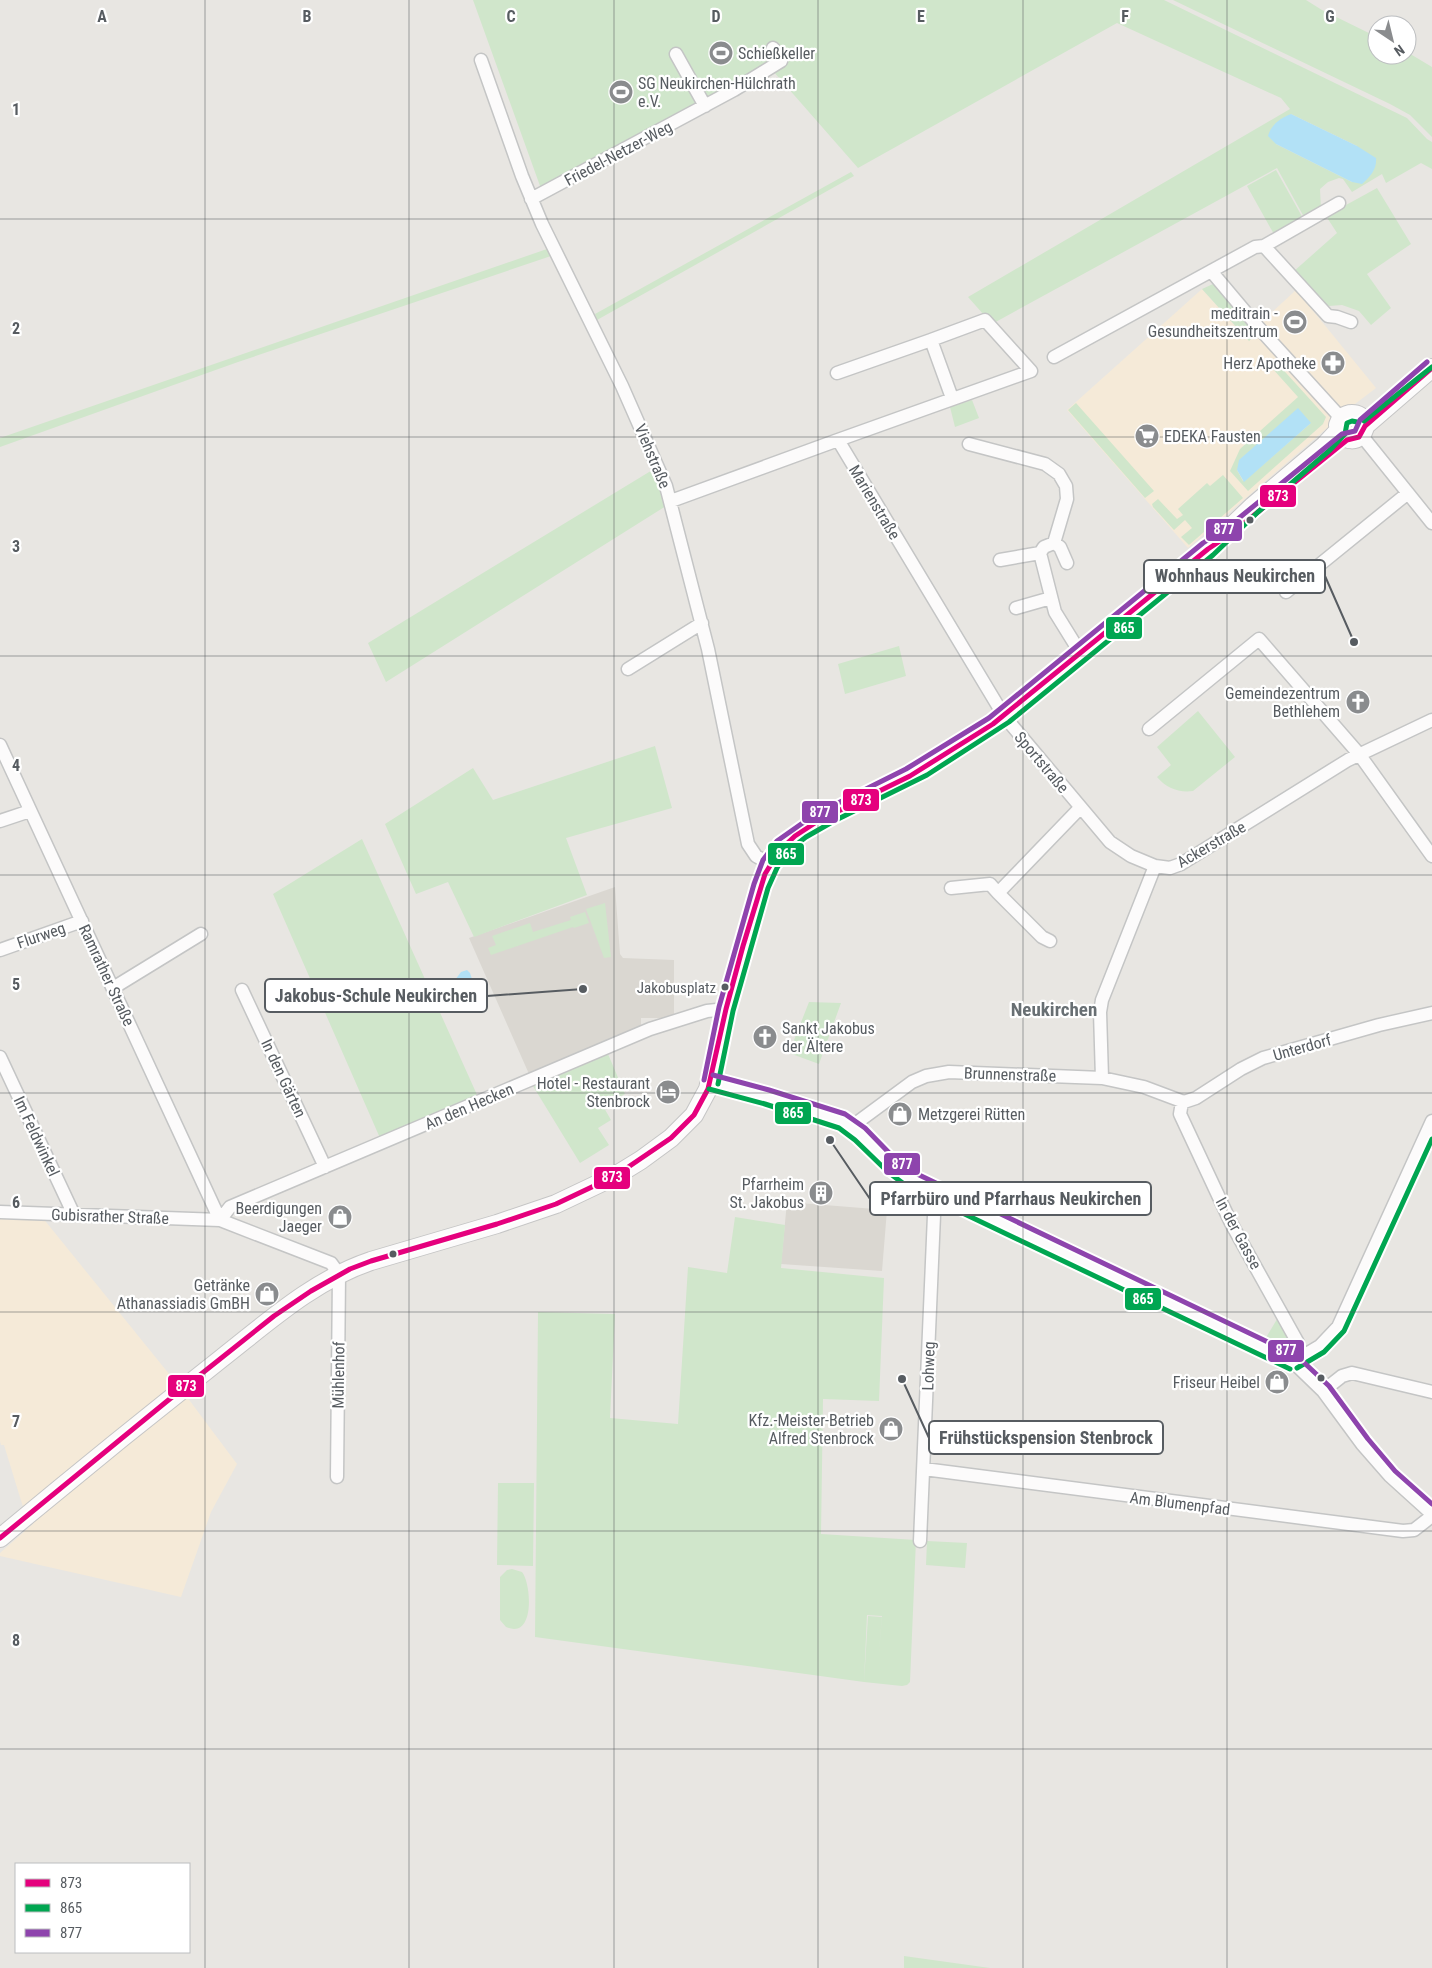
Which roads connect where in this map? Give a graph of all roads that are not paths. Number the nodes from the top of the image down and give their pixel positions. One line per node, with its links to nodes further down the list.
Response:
1 (774, 48): 4 (street, Friedel-Netzer-Weg)
2 (676, 54): 4 (street)
3 (482, 60): 5 (street, Viehstraße)
4 (705, 106): 5 (street, Friedel-Netzer-Weg)
5 (531, 199): 20 (street, Viehstraße)
6 (1339, 203): 7 (street)
7 (1264, 246): 8 (street); 9 (street)
8 (1211, 271): 11 (street); 16 (street)
9 (1351, 322)
10 (931, 340): 14 (street); 15 (street); 15 (street)
11 (1054, 357)
12 (1432, 357): 16 (street)
13 (1432, 368): 16 (street)
14 (837, 373)
15 (952, 398): 17 (street)
16 (1352, 428): 19 (street); 30 (street)
17 (838, 440): 20 (street); 32 (street, Marienstraße)
18 (970, 444): 22 (street)
19 (1408, 493): 21 (street); 26 (street)
20 (671, 501): 29 (street, Viehstraße)
21 (1432, 523)
22 (1054, 543): 23 (street); 25 (street)
23 (1040, 553): 24 (street); 27 (street)
24 (1000, 560)
25 (1067, 563)
26 (1286, 592)
27 (1051, 598): 28 (street); 30 (street)
28 (1016, 608)
29 (702, 623): 31 (street); 41 (street, Viehstraße)
30 (1081, 654): 32 (street)
31 (628, 669)
32 (1004, 716): 37 (street, Sportstraße); 41 (street)
33 (1432, 720): 36 (street, Ackerstraße)
34 (1149, 729): 36 (street)
35 (0, 746): 38 (street, Ramrather Straße)
36 (1358, 754): 40 (street); 42 (street, Ackerstraße)
37 (1080, 808): 42 (street, Sportstraße); 44 (street, Sportstraße)
38 (30, 811): 39 (street); 45 (street, Ramrather Straße)
39 (0, 821)
40 (1432, 856)
41 (770, 864): 51 (street)
42 (1155, 866): 54 (street, Ackerstraße)
43 (951, 888): 44 (street)
44 (998, 893): 47 (street)
45 (82, 921): 48 (street, Flurweg); 49 (street, Ramrather Straße)
46 (200, 934): 49 (street)
47 (1050, 942)
48 (0, 950)
49 (113, 988): 63 (street, Ramrather Straße)
50 (242, 990): 59 (street, In den Gärten)
51 (726, 1009): 55 (street); 59 (street, An den Hecken)
52 (1432, 1013): 56 (street, Unterdorf)
53 (0, 1057): 62 (street, Im Feldwinkel)
54 (1102, 1078): 56 (street, Brunnenstraße); 58 (street, Brunnenstraße)
55 (711, 1082): 58 (street); 64 (street)
56 (1182, 1102): 65 (street, In der Gasse)
57 (1432, 1121): 65 (street)
58 (851, 1127): 60 (street)
59 (325, 1167): 63 (street, An den Hecken)
60 (935, 1192): 65 (street); 68 (street, Lohweg)
61 (0, 1212): 62 (street, Gubisrather Straße)
62 (74, 1215): 63 (street, Gubisrather Straße)
63 (220, 1220): 64 (street)
64 (339, 1274): 69 (street, Mühlenhof); 71 (street)
65 (1293, 1362): 66 (street)
66 (1323, 1391): 67 (street); 70 (street)
67 (1432, 1392)
68 (924, 1469): 70 (street, Am Blumenpfad); 72 (street, Lohweg)
69 (336, 1477)
70 (1432, 1515)
71 (0, 1538)
72 (920, 1541)

